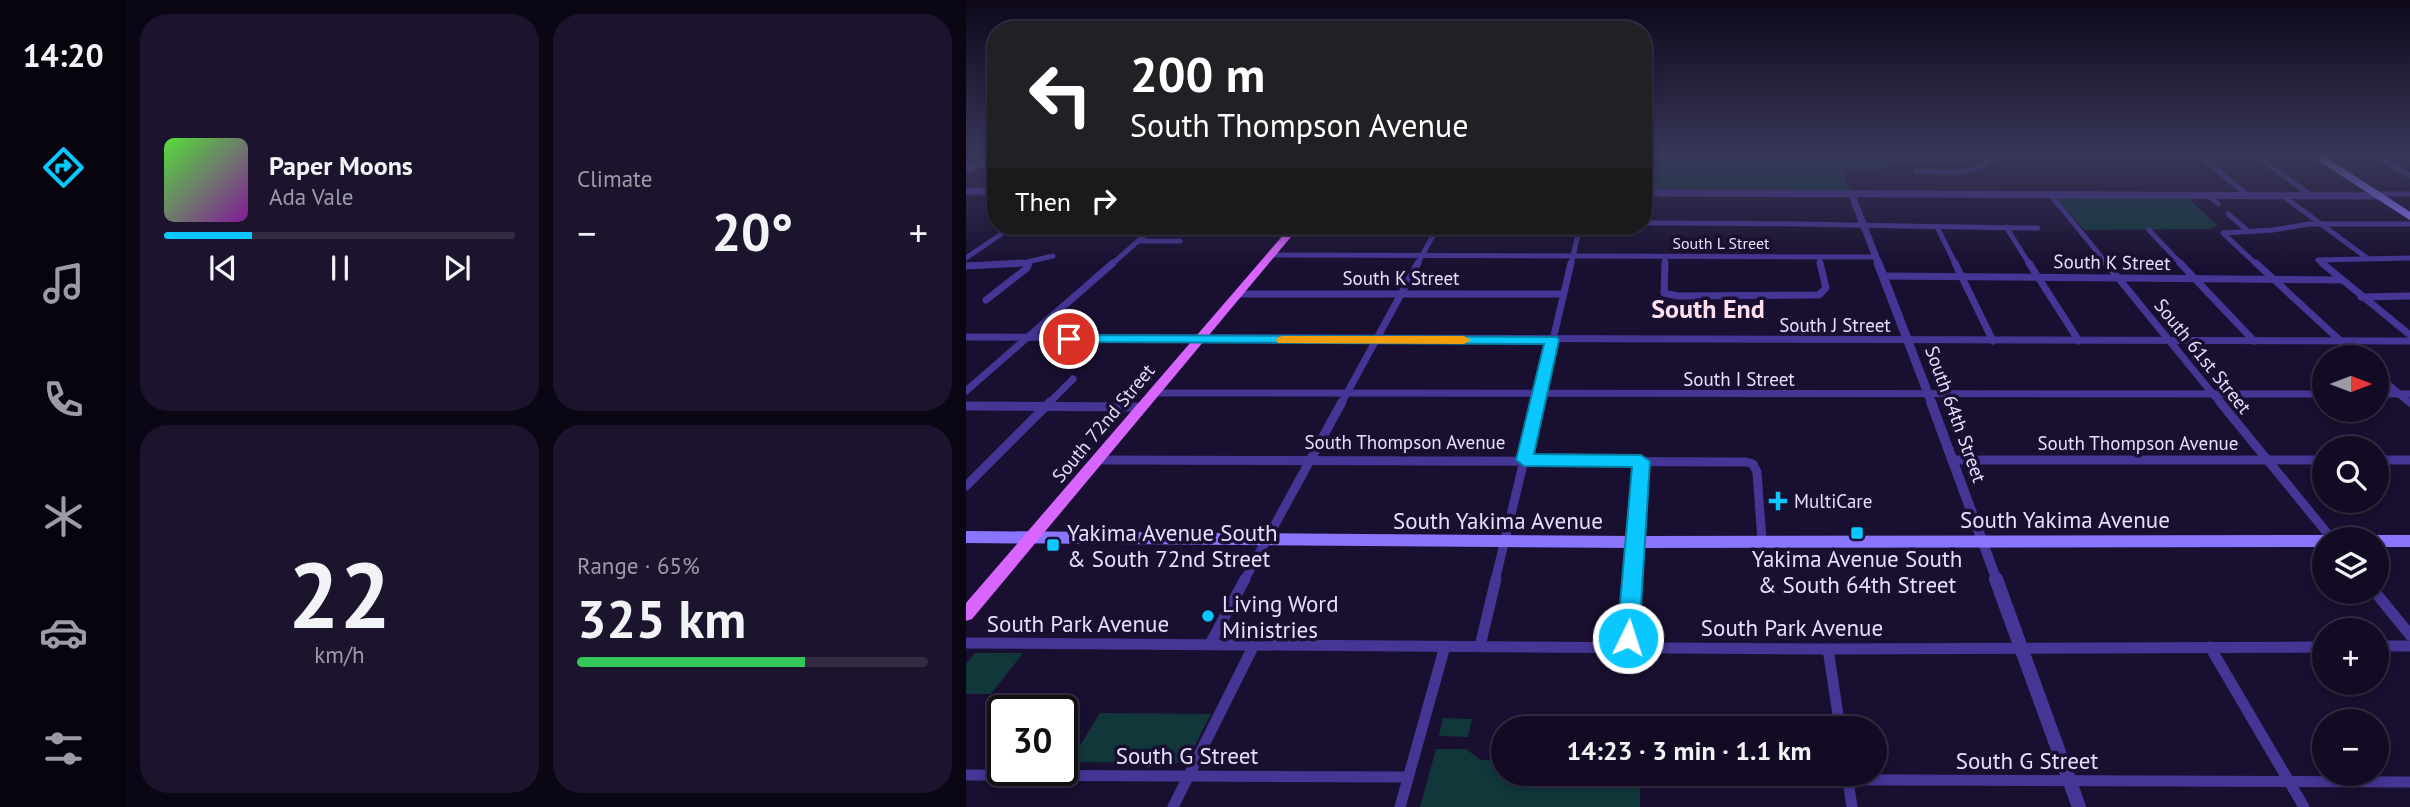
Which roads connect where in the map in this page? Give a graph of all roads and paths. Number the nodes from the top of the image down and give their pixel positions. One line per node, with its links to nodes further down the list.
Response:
1 (1652, 193): 2 (street)
2 (1851, 193): 3 (street); 19 (street, South 64th Street)
3 (2049, 193): 7 (street); 47 (street, South 61st Street)
4 (2245, 193): 10 (street)
5 (2307, 193): 12 (street)
6 (2373, 193): 9 (main road)
7 (2207, 194): 10 (street); 13 (street)
8 (2410, 194): 9 (street)
9 (2377, 195): 12 (street); 15 (main road)
10 (2249, 196): 11 (street)
11 (2283, 196): 12 (street); 17 (street)
12 (2312, 196)
13 (2218, 204)
14 (2228, 214): 24 (street)
15 (2410, 216)
16 (1652, 223): 19 (street)
17 (2321, 224): 18 (street); 24 (street); 40 (street)
18 (2410, 224)
19 (1864, 227): 20 (street); 39 (street, South 64th Street)
20 (1937, 227): 21 (street); 45 (street)
21 (2007, 228): 22 (street); 46 (street)
22 (2038, 228)
23 (2149, 230): 48 (street)
24 (2248, 231): 49 (street)
25 (999, 235): 32 (street)
26 (1145, 235): 30 (street)
27 (1289, 235): 33 (main road, South 72nd Street)
28 (1433, 235): 34 (street)
29 (1578, 235): 36 (street)
30 (1138, 241): 31 (street); 59 (street)
31 (1180, 241)
32 (968, 255)
33 (1272, 255): 34 (street, South L Street); 51 (main road, South 72nd Street)
34 (1422, 255): 36 (street, South L Street); 52 (street)
35 (1054, 256): 42 (street)
36 (1572, 256): 37 (street, South L Street); 53 (street)
37 (1665, 257): 38 (street, South L Street); 38 (street)
38 (1819, 257): 39 (street, South L Street)
39 (1875, 257): 44 (street, South 64th Street)
40 (2367, 258): 41 (street); 50 (street)
41 (2410, 258)
42 (1029, 262): 43 (street); 56 (street)
43 (966, 266)
44 (1883, 276): 45 (street, South K Street); 63 (street, South 64th Street)
45 (1961, 277): 46 (street, South K Street); 64 (street)
46 (2039, 277): 47 (street, South K Street); 65 (street)
47 (2118, 278): 48 (street, South K Street); 66 (street, South 61st Street)
48 (2196, 279): 49 (street, South K Street); 67 (street)
49 (2274, 280): 50 (street, South K Street); 68 (street)
50 (2341, 280): 55 (street)
51 (1238, 294): 52 (street, South K Street); 60 (main road, South 72nd Street)
52 (1401, 294): 53 (street, South K Street); 61 (street)
53 (1563, 294): 62 (street)
54 (2410, 296): 55 (street)
55 (2361, 297): 57 (street)
56 (986, 300)
57 (2410, 335)
58 (966, 337): 59 (street, South J Street)
59 (1026, 339): 60 (street, South J Street); 73 (street)
60 (1199, 340): 61 (street, South J Street); 74 (main road, South 72nd Street)
61 (1376, 340): 62 (street, South J Street); 75 (street)
62 (1552, 340): 63 (street, South J Street); 76 (street)
63 (1908, 341): 64 (street, South J Street); 81 (street, South 64th Street)
64 (1993, 341): 65 (street, South J Street)
65 (2079, 341): 66 (street, South J Street)
66 (2167, 341): 67 (street, South J Street); 82 (street, South 61st Street)
67 (2253, 341): 68 (street, South J Street)
68 (2340, 341): 69 (street, South J Street); 70 (street)
69 (2410, 341)
70 (2344, 345)
71 (1073, 379): 85 (street)
72 (2389, 385): 79 (street)
73 (966, 391)
74 (1154, 393): 75 (street, South I Street); 86 (main road, South 72nd Street)
75 (1346, 394): 76 (street, South I Street); 87 (street)
76 (1540, 394): 81 (street, South I Street); 89 (street)
77 (2312, 394): 82 (street, South I Street)
78 (2389, 394): 79 (street)
79 (2400, 394): 80 (street); 83 (street)
80 (2410, 394)
81 (1928, 395): 82 (street, South I Street); 90 (street, South 64th Street)
82 (2212, 395): 91 (street, South 61st Street)
83 (2410, 403)
84 (966, 406): 85 (street)
85 (1046, 406): 86 (street); 96 (street)
86 (1142, 407): 88 (main road, South 72nd Street)
87 (1311, 459): 88 (street, South Thompson Avenue); 89 (street, South Thompson Avenue); 100 (street)
88 (1097, 460): 99 (main road, South 72nd Street)
89 (1524, 460): 95 (street, South Thompson Avenue); 102 (street)
90 (1952, 460): 91 (street, South Thompson Avenue); 101 (street, South 64th Street)
91 (2267, 460): 92 (street, South Thompson Avenue); 97 (street, South 61st Street)
92 (2312, 460)
93 (2389, 460): 94 (street)
94 (2410, 460)
95 (1641, 461): 103 (street, South Thompson Avenue); 107 (street)
96 (966, 486)
97 (2322, 527)
98 (966, 537): 99 (main road, South Yakima Avenue)
99 (1031, 538): 100 (main road, South Yakima Avenue); 109 (main road, South 72nd Street)
100 (1267, 540): 102 (main road, South Yakima Avenue); 112 (street)
101 (1981, 540): 103 (main road, South Yakima Avenue); 104 (main road, South Yakima Avenue); 121 (street, South 64th Street)
102 (1505, 541): 107 (main road, South Yakima Avenue); 115 (street)
103 (1762, 541): 107 (main road, South Yakima Avenue)
104 (2312, 541)
105 (2389, 541): 106 (main road)
106 (2410, 541)
107 (1635, 542): 120 (street)
108 (2385, 604): 110 (street)
109 (966, 614)
110 (2410, 635)
111 (966, 643): 112 (street, South Park Avenue)
112 (1210, 644): 113 (street, South Park Avenue)
113 (1254, 645): 114 (street, South Park Avenue); 125 (street)
114 (1445, 646): 115 (street, South Park Avenue); 126 (street)
115 (1480, 646): 120 (street, South Park Avenue)
116 (2389, 646): 117 (street)
117 (2410, 646)
118 (2210, 647): 119 (street, South Park Avenue); 121 (street, South Park Avenue); 129 (street)
119 (2312, 647)
120 (1627, 648): 122 (street, South Park Avenue)
121 (2020, 648): 122 (street, South Park Avenue); 128 (street, South 64th Street)
122 (1828, 649): 123 (street)
123 (1838, 716)
124 (966, 775): 125 (street, South G Street)
125 (1189, 776): 126 (street, South G Street); 132 (street)
126 (1408, 777): 133 (street)
127 (1887, 778): 128 (street, South G Street)
128 (2070, 782): 129 (street, South G Street); 135 (street, South 64th Street)
129 (2289, 782): 130 (street, South G Street); 136 (street)
130 (2410, 782)
131 (1848, 786): 134 (street)
132 (1173, 807)
133 (1400, 807)
134 (1852, 807)
135 (2079, 807)
136 (2304, 807)

